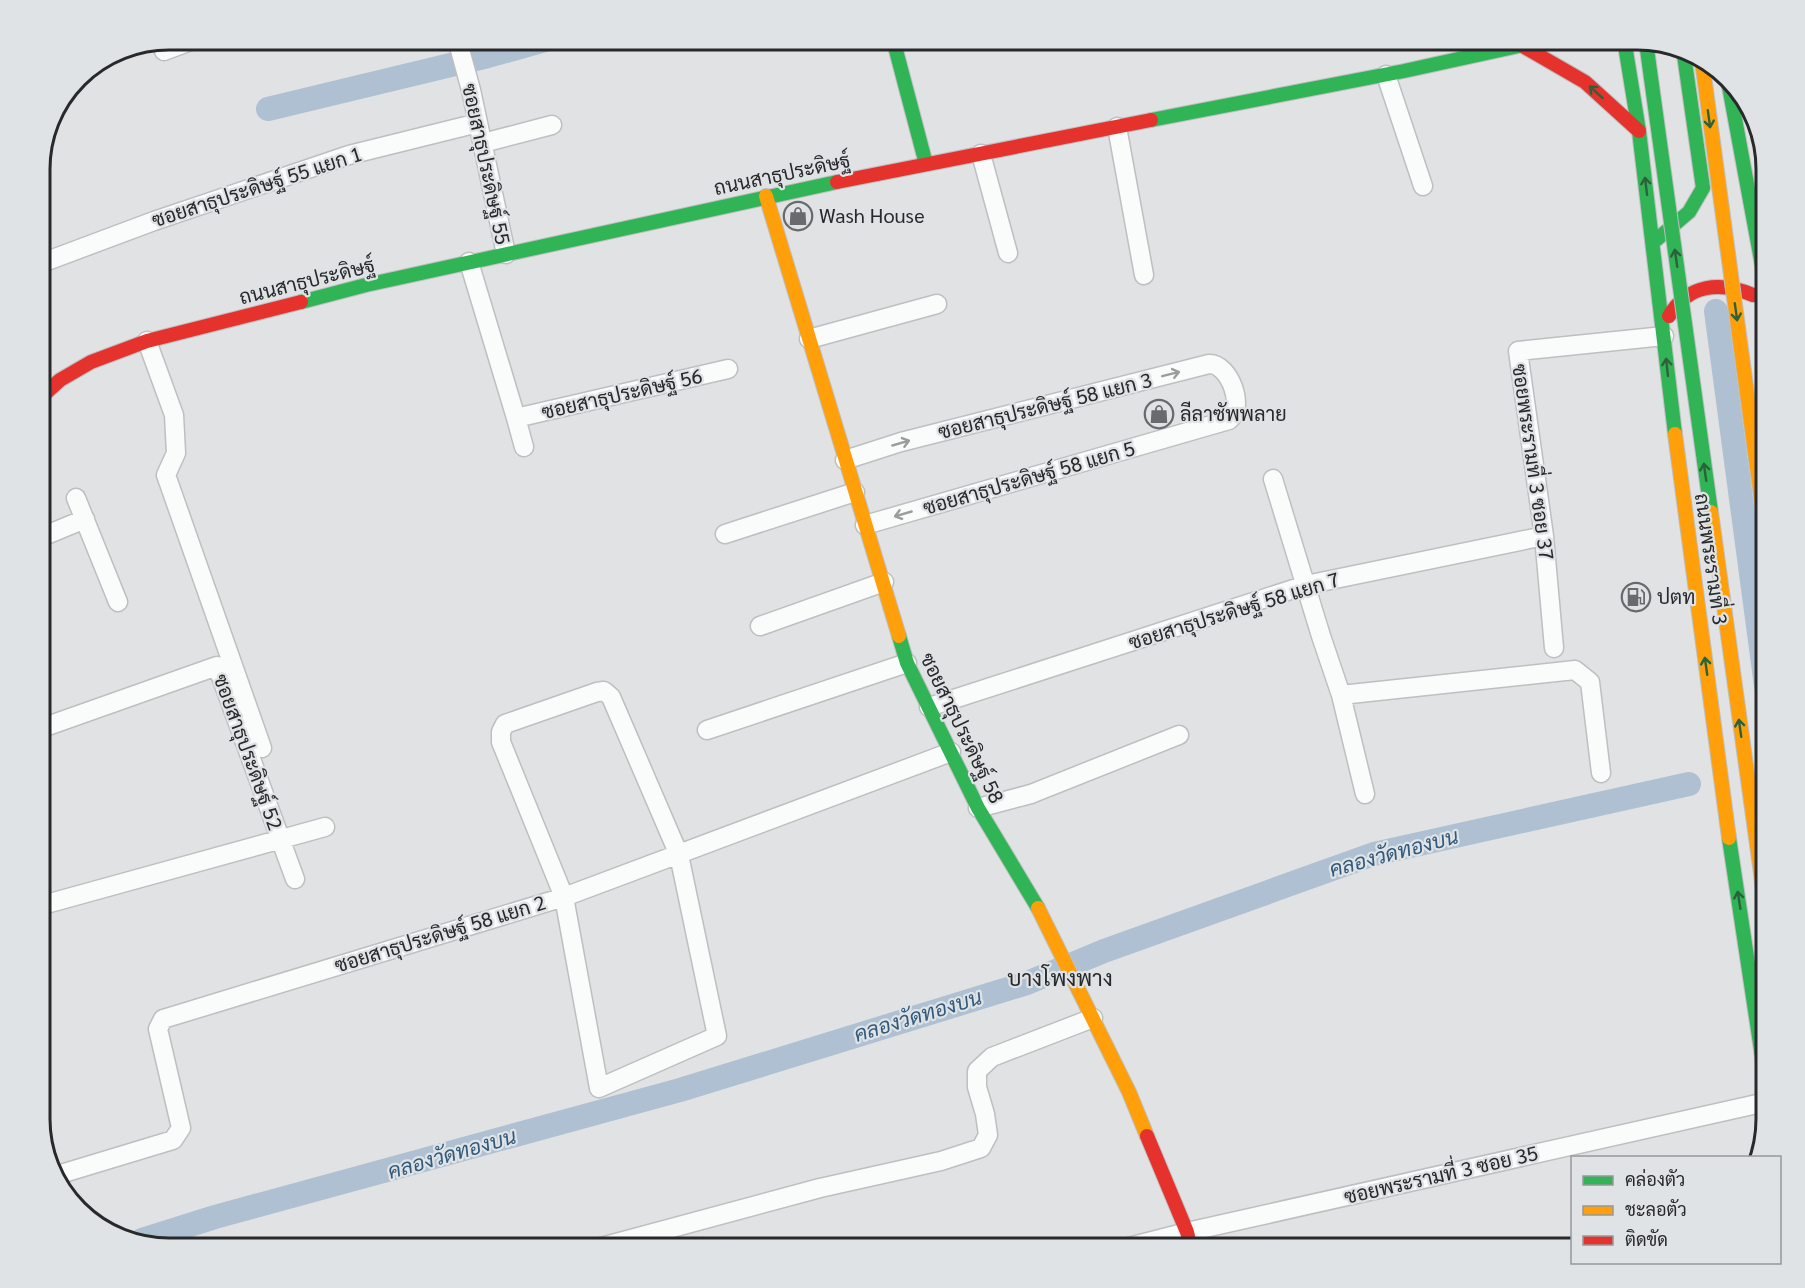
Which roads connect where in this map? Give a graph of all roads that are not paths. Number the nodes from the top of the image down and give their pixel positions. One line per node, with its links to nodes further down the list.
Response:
1 (460, 50): 11 (street, ซอยสาธุประดิษฐ์ 55)
2 (896, 50): 17 (main road)
3 (1491, 50): 9 (main road, ถนนสาธุประดิษฐ์)
4 (1537, 50): 14 (main road, one-way to 4)
5 (1626, 50): 14 (main road, ถนนพระรามที่ 3)
6 (1647, 51): 64 (main road, ถนนพระรามที่ 3, one-way to 6, bridge)
7 (1685, 60): 21 (main road)
8 (1703, 70): 38 (main road, one-way to 38, bridge)
9 (1386, 75): 13 (main road, ถนนสาธุประดิษฐ์); 18 (street)
10 (1732, 98): 20 (main road)
11 (478, 123): 15 (street, ซอยสาธุประดิษฐ์ 55); 24 (street, ซอยสาธุประดิษฐ์ 55 แยก 1)
12 (552, 125): 15 (street)
13 (1117, 127): 16 (main road, ถนนสาธุประดิษฐ์); 26 (street)
14 (1639, 131): 21 (main road, ถนนพระรามที่ 3, one-way to 14)
15 (483, 143): 23 (street, ซอยสาธุประดิษฐ์ 55)
16 (981, 154): 17 (main road, ถนนสาธุประดิษฐ์); 22 (street)
17 (926, 164): 19 (main road, ถนนสาธุประดิษฐ์)
18 (1423, 186)
19 (766, 196): 23 (main road, ถนนสาธุประดิษฐ์); 30 (main road, ซอยสาธุประดิษฐ์ 58)
20 (1756, 232)
21 (1652, 242): 29 (main road, ถนนพระรามที่ 3)
22 (1008, 253)
23 (506, 254): 25 (main road, ถนนสาธุประดิษฐ์)
24 (50, 260)
25 (470, 262): 31 (main road, ถนนสาธุประดิษฐ์); 35 (street, ซอยสาธุประดิษฐ์ 56)
26 (1144, 275)
27 (1756, 298): 29 (main road)
28 (937, 304): 30 (street)
29 (1663, 332): 46 (street, ซอยพระรามที่ 3 ซอย 37); 70 (main road, ถนนพระรามที่ 3, one-way to 29)
30 (809, 339): 37 (main road, ซอยสาธุประดิษฐ์ 58)
31 (147, 341): 33 (main road, ถนนสาธุประดิษฐ์); 58 (street)
32 (728, 369): 35 (street, ซอยสาธุประดิษฐ์ 56)
33 (50, 389)
34 (1232, 389): 37 (street, ซอยสาธุประดิษฐ์ 58 แยก 3, one-way to 34); 43 (street, ซอยสาธุประดิษฐ์ 58 แยก 5, one-way to 43)
35 (516, 418): 36 (street, ซอยสาธุประดิษฐ์ 56)
36 (524, 447)
37 (845, 460): 40 (main road, ซอยสาธุประดิษฐ์ 58)
38 (1756, 460)
39 (1273, 479): 48 (street)
40 (855, 492): 43 (main road, ซอยสาธุประดิษฐ์ 58); 45 (street)
41 (76, 498): 42 (street)
42 (85, 519): 44 (street); 49 (street)
43 (865, 525): 47 (main road, ซอยสาธุประดิษฐ์ 58)
44 (50, 533)
45 (725, 534)
46 (1544, 536): 48 (street, ซอยสาธุประดิษฐ์ 58 แยก 7); 51 (street, ซอยพระรามที่ 3 ซอย 37)
47 (884, 582): 50 (street); 52 (main road, ซอยสาธุประดิษฐ์ 58)
48 (1306, 585): 53 (street); 54 (street, ซอยสาธุประดิษฐ์ 58 แยก 7)
49 (118, 602)
50 (760, 626)
51 (1554, 648)
52 (907, 663): 54 (main road, ซอยสาธุประดิษฐ์ 58); 56 (street)
53 (1341, 695): 60 (street); 61 (street)
54 (929, 707): 59 (main road, ซอยสาธุประดิษฐ์ 58)
55 (50, 725): 65 (street, ซอยสาธุประดิษฐ์ 52)
56 (707, 730)
57 (1179, 735): 62 (street)
58 (262, 748)
59 (951, 752): 62 (main road, ซอยสาธุประดิษฐ์ 58); 66 (street, ซอยสาธุประดิษฐ์ 58 แยก 2)
60 (1601, 772)
61 (1365, 794)
62 (978, 808): 71 (main road, ซอยสาธุประดิษฐ์ 58)
63 (325, 827): 65 (street)
64 (1756, 838)
65 (280, 839): 67 (street, ซอยสาธุประดิษฐ์ 52); 69 (street)
66 (679, 855): 68 (street, ซอยสาธุประดิษฐ์ 58 แยก 2); 68 (street); 68 (street)
67 (295, 879)
68 (564, 897): 73 (street, ซอยสาธุประดิษฐ์ 58 แยก 2)
69 (50, 903)
70 (1756, 1015)
71 (1093, 1018): 74 (street); 75 (main road, ซอยสาธุประดิษฐ์ 58)
72 (1756, 1104): 76 (street, ซอยพระรามที่ 3 ซอย 35)
73 (63, 1173)
74 (635, 1238)
75 (1188, 1238)
76 (1197, 1238)

